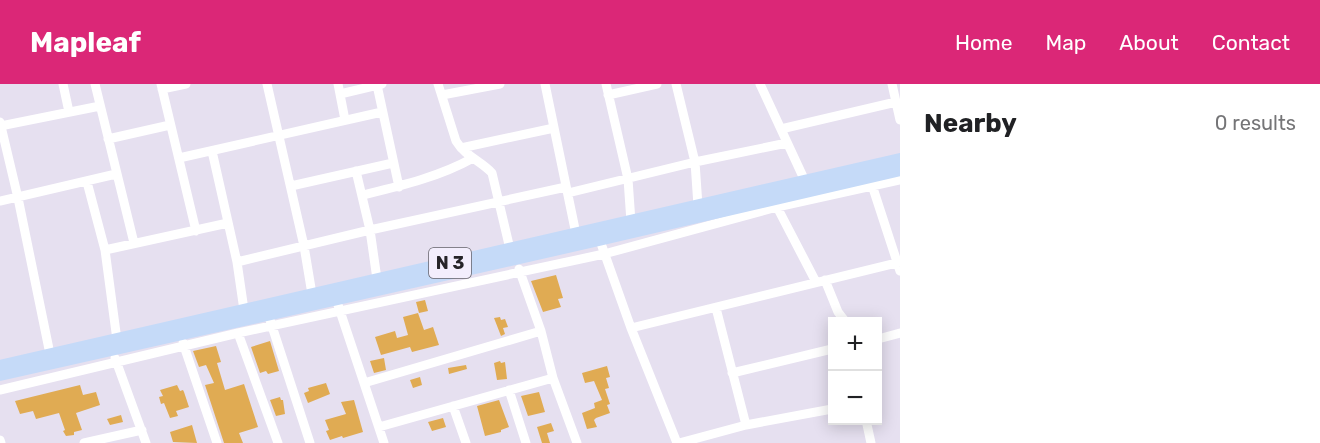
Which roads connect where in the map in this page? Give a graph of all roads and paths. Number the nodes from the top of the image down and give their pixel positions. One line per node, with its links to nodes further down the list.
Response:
1 (63, 84): 22 (street)
2 (95, 84): 21 (street)
3 (186, 84): 15 (street)
4 (267, 84): 30 (street)
5 (338, 84): 17 (street)
6 (438, 84): 18 (street)
7 (500, 84): 16 (street)
8 (545, 84): 28 (street)
9 (606, 84): 19 (street)
10 (657, 84): 19 (street)
11 (676, 84): 38 (street)
12 (760, 84): 29 (street)
13 (892, 84): 20 (street)
14 (379, 85): 17 (street); 23 (street)
15 (162, 86): 26 (street)
16 (474, 86): 18 (street)
17 (339, 94): 24 (street)
18 (442, 95): 33 (street)
19 (608, 95): 43 (street)
20 (896, 102): 25 (street); 29 (street)
21 (100, 106): 22 (street); 31 (street)
22 (69, 112): 27 (street)
23 (382, 112): 24 (street); 39 (street)
24 (345, 120): 30 (street)
25 (900, 120)
26 (170, 124): 31 (street); 35 (street)
27 (0, 125): 52 (street)
28 (554, 128): 33 (street); 50 (street)
29 (781, 129): 32 (street)
30 (279, 135): 34 (street); 48 (street)
31 (108, 139): 42 (street)
32 (787, 143): 38 (street); 45 (street)
33 (460, 148): 36 (street)
34 (213, 151): 35 (street); 58 (street)
35 (179, 158): 60 (street)
36 (473, 158): 49 (street); 54 (street)
37 (900, 159): 45 (main road, N 3)
38 (695, 162): 43 (street); 55 (street)
39 (393, 163): 41 (street); 49 (street)
40 (900, 170): 46 (main road, N 3)
41 (356, 171): 48 (street); 51 (street)
42 (116, 174): 47 (street); 63 (street)
43 (628, 179): 50 (street); 57 (street)
44 (900, 180): 46 (street)
45 (805, 181): 55 (main road, N 3)
46 (871, 181): 56 (street); 62 (main road, N 3); 69 (street)
47 (87, 182): 52 (street); 65 (street)
48 (291, 186): 64 (street)
49 (399, 187): 51 (street)
50 (567, 190): 54 (street); 61 (street)
51 (363, 195): 59 (street)
52 (18, 198): 53 (street); 87 (street)
53 (0, 201)
54 (500, 203): 59 (street); 66 (street)
55 (698, 206): 57 (main road, N 3)
56 (777, 207): 67 (street); 72 (street)
57 (632, 222): 62 (main road, N 3)
58 (228, 223): 60 (street); 68 (street)
59 (370, 230): 64 (street); 71 (street)
60 (196, 231): 63 (street)
61 (576, 234): 62 (main road, N 3); 66 (main road, N 3)
62 (598, 235): 66 (main road, N 3); 67 (street)
63 (134, 243): 65 (street)
64 (304, 246): 68 (street); 73 (street)
65 (105, 250): 85 (street)
66 (513, 254): 70 (street); 71 (main road, N 3); 74 (main road, N 3)
67 (604, 254): 70 (street); 79 (street)
68 (237, 262): 76 (street)
69 (899, 265): 72 (street)
70 (520, 273): 74 (street); 80 (street)
71 (377, 279): 73 (main road, N 3)
72 (820, 281): 75 (street); 77 (street)
73 (312, 294): 76 (main road, N 3)
74 (338, 305): 78 (main road, N 3); 92 (street)
75 (716, 308): 79 (street); 89 (street)
76 (243, 310): 85 (main road, N 3)
77 (842, 317)
78 (270, 320): 81 (street); 84 (main road, N 3); 105 (street)
79 (631, 328): 110 (street)
80 (541, 331): 91 (street); 92 (street)
81 (238, 333): 84 (street); 104 (street)
82 (900, 333): 83 (street)
83 (882, 338)
84 (182, 341): 85 (main road, N 3); 103 (street)
85 (115, 350): 87 (main road, N 3); 90 (main road, N 3); 93 (street); 100 (street)
86 (828, 350): 89 (street)
87 (50, 354): 88 (main road, N 3)
88 (0, 366)
89 (732, 373): 97 (street)
90 (0, 375)
91 (553, 378): 94 (street); 109 (street)
92 (364, 383): 99 (street)
93 (0, 390)
94 (509, 390): 95 (street); 108 (street)
95 (453, 406): 99 (street); 107 (street)
96 (828, 410): 97 (street)
97 (746, 425): 110 (street)
98 (867, 425): 111 (street)
99 (379, 428): 106 (street)
100 (142, 430): 101 (street); 102 (street)
101 (84, 443)
102 (146, 443)
103 (217, 443)
104 (278, 443)
105 (310, 443)
106 (384, 443)
107 (466, 443)
108 (526, 443)
109 (577, 443)
110 (678, 443)
111 (871, 443)

